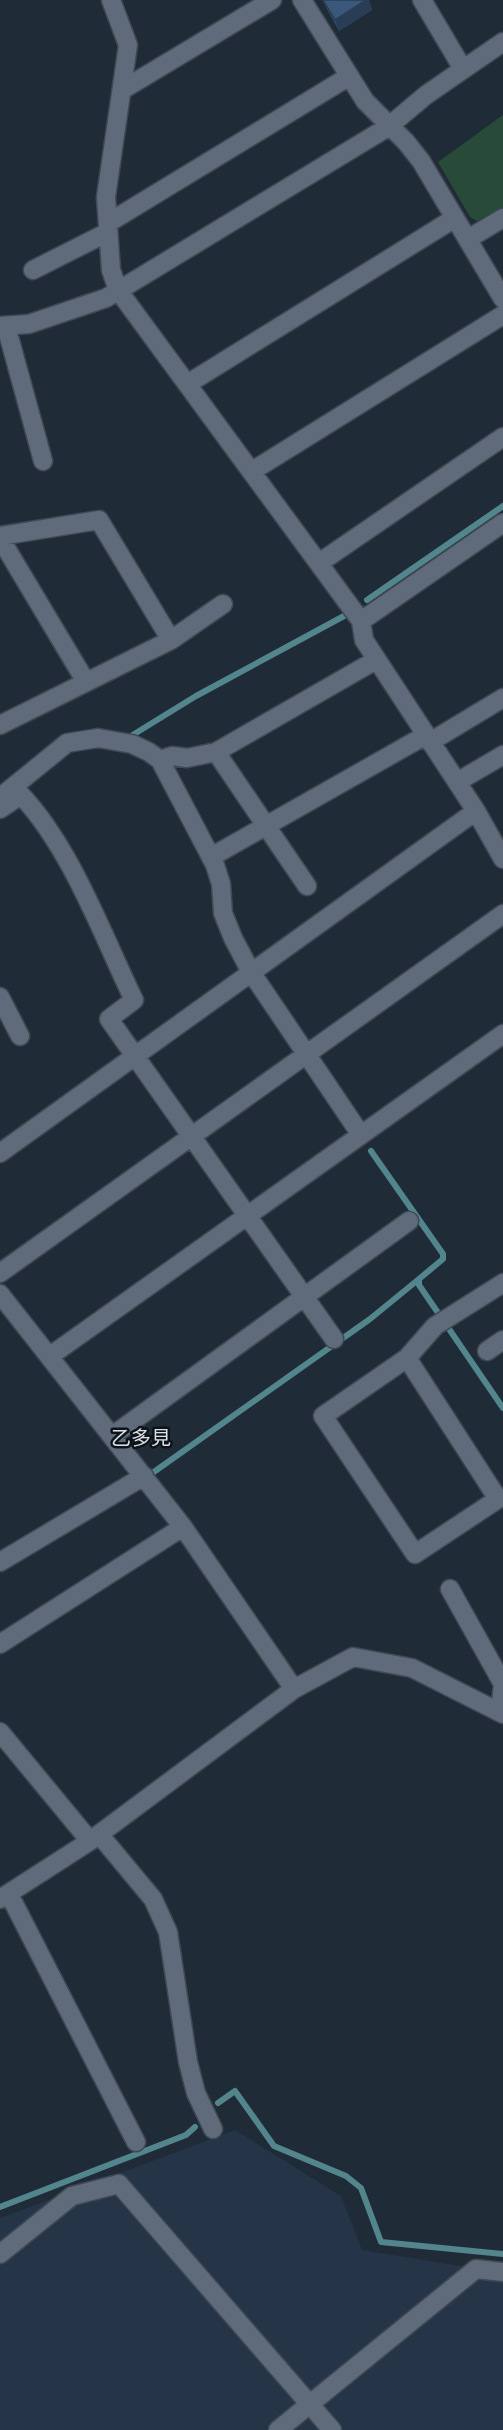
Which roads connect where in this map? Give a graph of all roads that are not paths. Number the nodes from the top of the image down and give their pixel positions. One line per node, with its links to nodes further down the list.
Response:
1 (111, 0): 8 (street)
2 (272, 0): 8 (street)
3 (302, 0): 7 (street)
4 (422, 0): 6 (street)
5 (500, 50): 6 (street)
6 (463, 69): 9 (street)
7 (348, 76): 9 (street); 12 (street)
8 (122, 90): 12 (street)
9 (388, 127): 10 (street); 15 (street)
10 (455, 218): 13 (street); 19 (street)
11 (503, 218): 13 (street)
12 (108, 228): 14 (street); 15 (street)
13 (468, 238): 16 (street)
14 (33, 270)
15 (118, 290): 18 (street); 19 (street)
16 (503, 299)
17 (503, 315): 22 (street)
18 (3, 326): 21 (street)
19 (189, 384): 22 (street)
20 (503, 437): 25 (street)
21 (43, 461)
22 (252, 471): 25 (street)
23 (503, 523): 27 (street)
24 (0, 537): 28 (street); 30 (street)
25 (319, 563): 27 (street)
26 (223, 604): 28 (street)
27 (361, 621): 29 (street)
28 (171, 640): 30 (street)
29 (376, 660): 33 (street); 34 (street)
30 (86, 682): 32 (street)
31 (503, 699): 33 (street)
32 (0, 725)
33 (428, 738): 37 (street); 41 (street)
34 (216, 752): 36 (street); 41 (street)
35 (503, 755): 37 (street)
36 (160, 760): 38 (street); 42 (street)
37 (456, 782): 40 (street)
38 (0, 797)
39 (0, 809): 51 (street)
40 (476, 811): 43 (street); 46 (street)
41 (267, 827): 42 (street); 44 (street)
42 (211, 857): 46 (street)
43 (503, 859)
44 (307, 886)
45 (503, 914): 50 (street)
46 (251, 972): 50 (street); 51 (street)
47 (0, 997): 49 (street)
48 (503, 1034): 52 (street)
49 (20, 1036)
50 (308, 1053): 52 (street); 53 (street)
51 (134, 1056): 53 (street); 54 (street)
52 (361, 1135): 55 (street)
53 (191, 1137): 55 (street); 57 (street)
54 (0, 1153)
55 (247, 1215): 60 (street); 64 (street)
56 (409, 1221): 60 (street)
57 (0, 1273)
58 (503, 1283): 65 (street)
59 (0, 1294): 64 (street)
60 (304, 1297): 61 (street); 66 (street)
61 (334, 1339)
62 (503, 1340): 63 (street)
63 (487, 1351)
64 (50, 1356): 66 (street)
65 (407, 1358): 65 (street)
66 (112, 1436): 67 (street)
67 (144, 1476): 68 (street); 69 (street)
68 (183, 1527): 71 (street); 72 (street)
69 (0, 1562)
70 (450, 1589): 73 (street)
71 (0, 1644)
72 (294, 1689): 73 (street); 75 (street)
73 (501, 1713)
74 (0, 1732): 75 (street)
75 (95, 1838): 76 (street); 77 (street)
76 (5, 1897): 78 (street)
77 (213, 2129)
78 (136, 2142)
79 (0, 2254): 81 (street)
80 (503, 2272): 81 (street)
81 (310, 2404): 82 (street); 83 (street)
82 (278, 2430)
83 (332, 2430)

